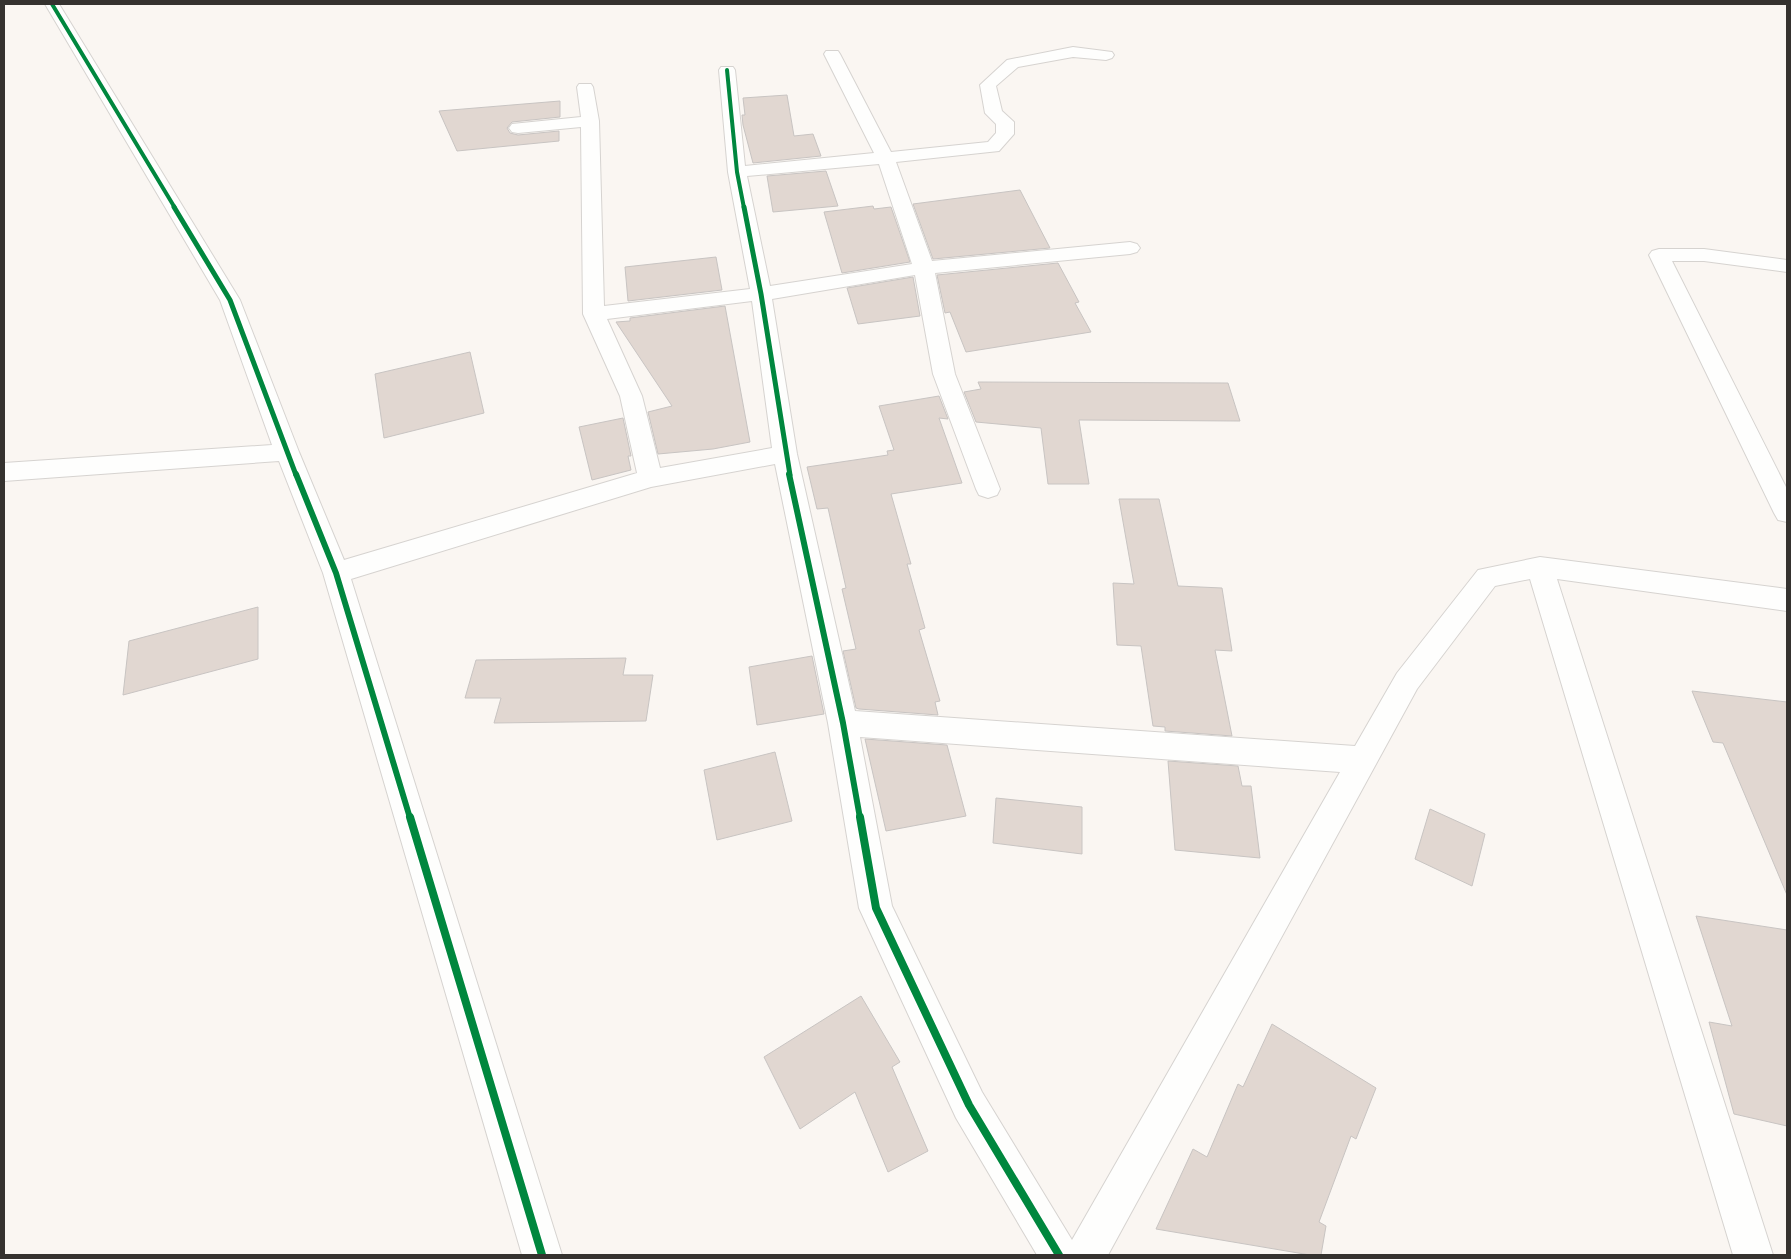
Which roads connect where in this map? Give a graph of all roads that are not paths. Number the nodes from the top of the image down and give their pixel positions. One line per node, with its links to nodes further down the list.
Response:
1 (52, 4): 15 (street)
2 (832, 54): 8 (street)
3 (1106, 55): 8 (street)
4 (727, 70): 9 (street)
5 (585, 86): 6 (street)
6 (590, 121): 7 (street); 14 (street)
7 (518, 128)
8 (886, 159): 9 (street); 12 (street)
9 (737, 172): 13 (street)
10 (1130, 248): 12 (street)
11 (1787, 266): 20 (street)
12 (924, 268): 13 (street); 19 (street)
13 (761, 294): 14 (street); 16 (street)
14 (594, 314): 18 (street)
15 (287, 452): 17 (street); 22 (street)
16 (785, 454): 18 (street); 24 (street)
17 (4, 472)
18 (650, 478): 22 (street)
19 (988, 489)
20 (1787, 513)
21 (1540, 567): 23 (street); 25 (street); 29 (street)
22 (336, 573): 26 (street)
23 (1787, 600)
24 (843, 723): 25 (street); 27 (street)
25 (1363, 760): 28 (street)
26 (542, 1255)
27 (1059, 1255)
28 (1086, 1255)
29 (1753, 1255)

